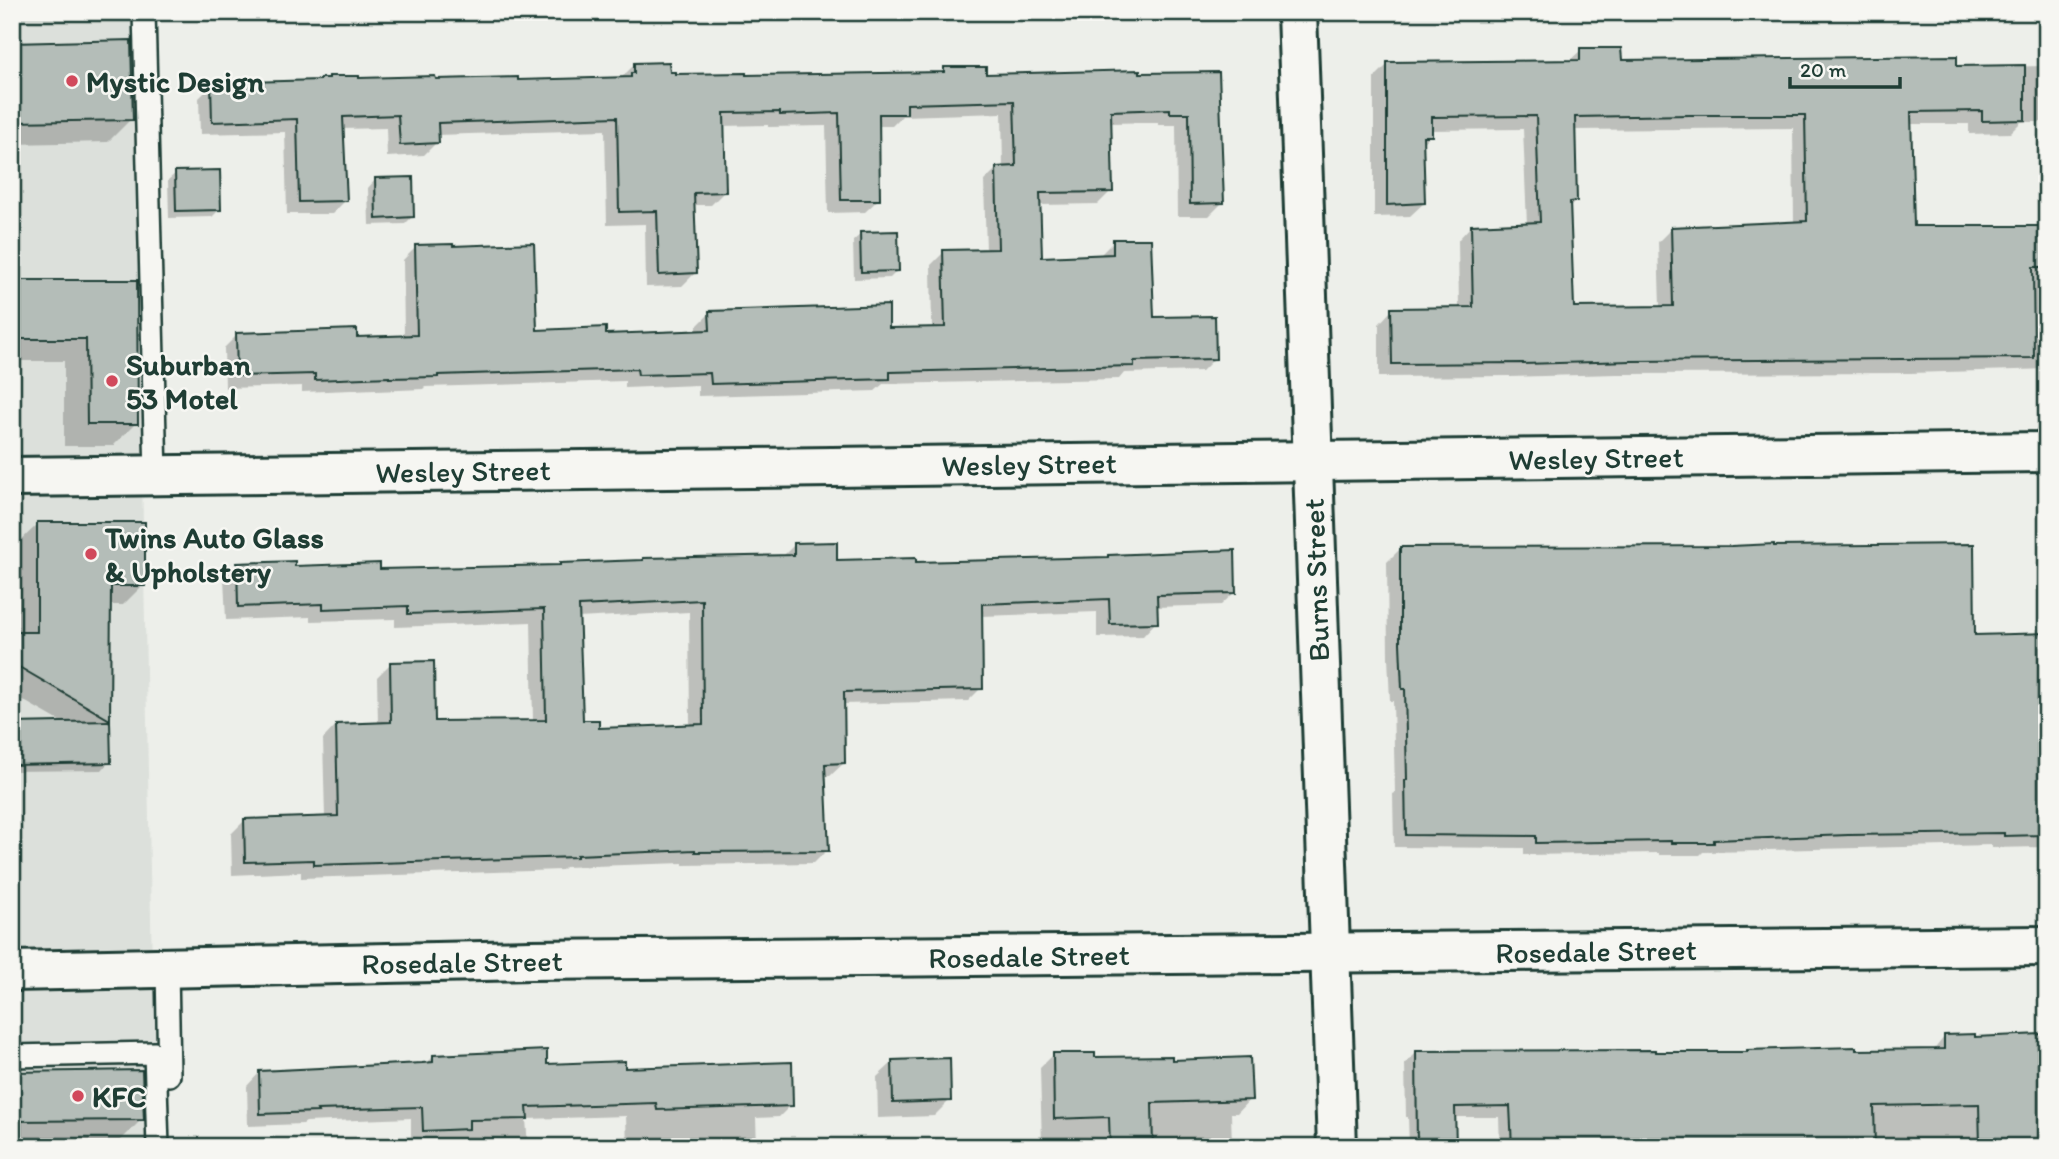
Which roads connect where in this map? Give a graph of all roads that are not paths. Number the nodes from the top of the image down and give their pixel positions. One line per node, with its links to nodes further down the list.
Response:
1 (144, 12): 5 (lane)
2 (1297, 12): 4 (street, Burns Street)
3 (2047, 452): 4 (street, Wesley Street)
4 (1312, 461): 5 (street, Wesley Street); 8 (street, Burns Street)
5 (156, 475): 6 (street, Wesley Street)
6 (12, 477)
7 (2047, 946): 8 (street, Rosedale Street)
8 (1329, 953): 9 (street, Rosedale Street); 14 (street, Burns Street)
9 (167, 968): 10 (street, Rosedale Street); 13 (lane)
10 (12, 971)
11 (12, 1055): 12 (lane)
12 (158, 1147)
13 (171, 1147)
14 (1337, 1147)

